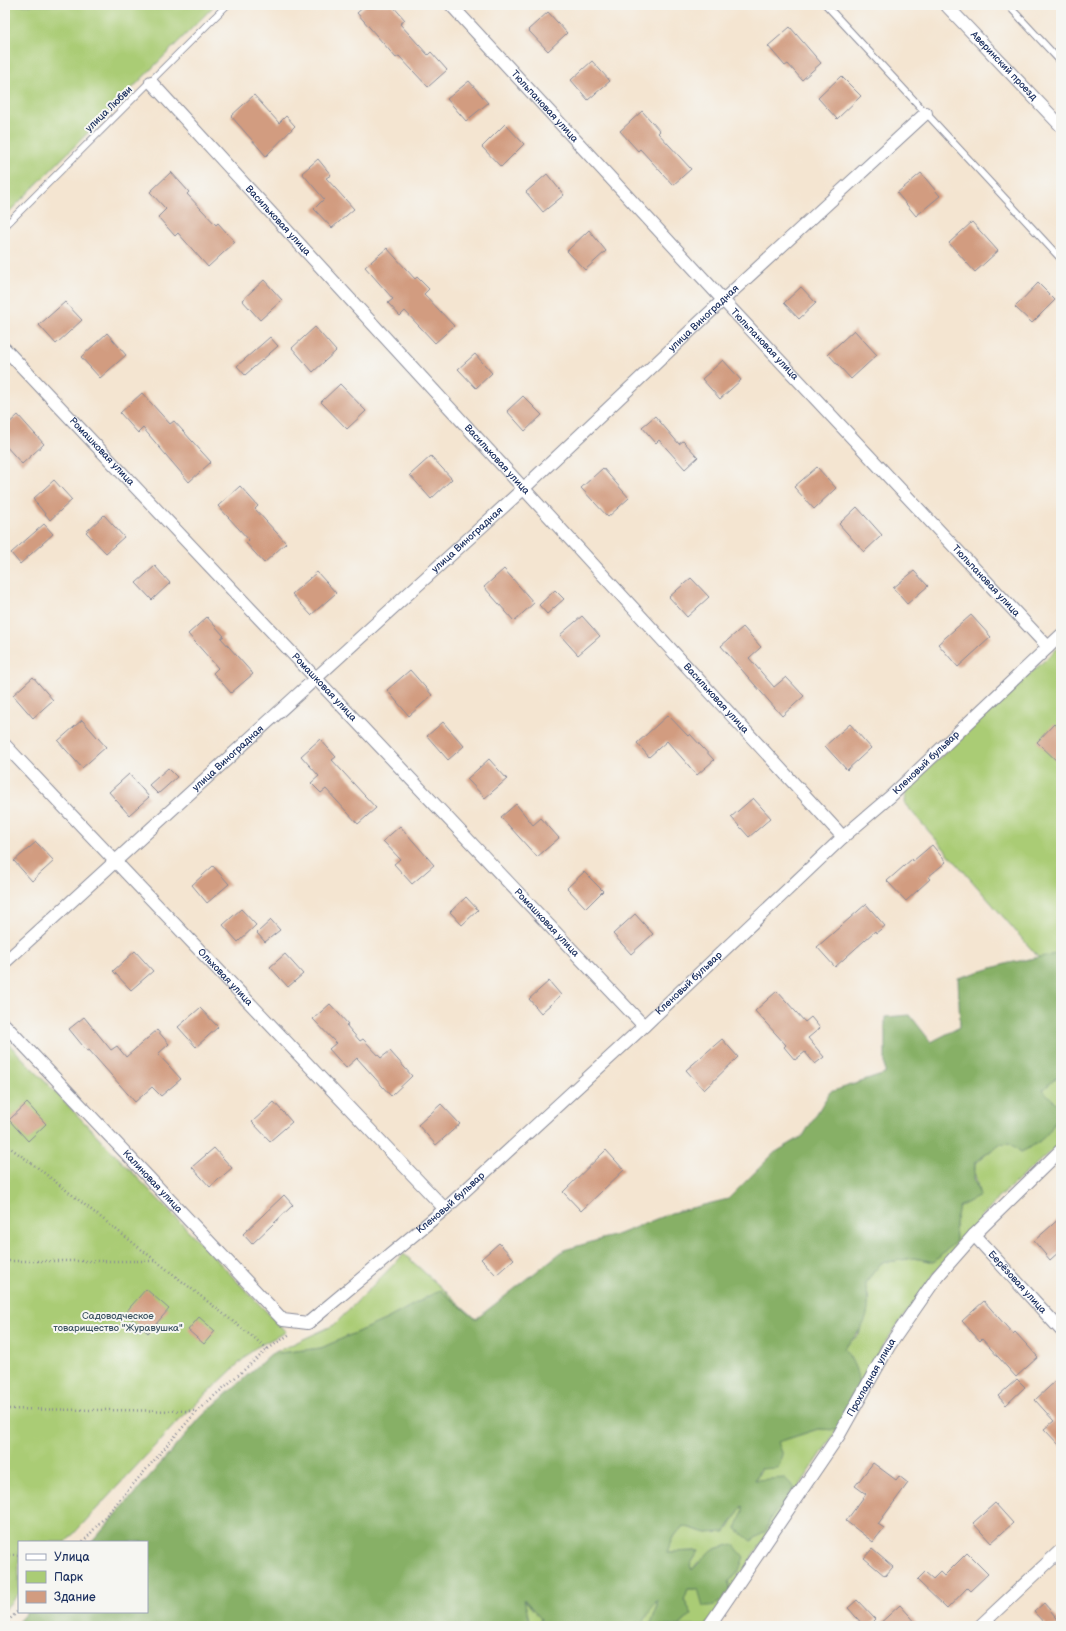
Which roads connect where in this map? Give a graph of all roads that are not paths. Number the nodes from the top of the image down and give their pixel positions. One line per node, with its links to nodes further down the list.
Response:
1 (227, 5): 7 (lane, улица Любви)
2 (450, 5): 12 (street, Тюльпановая улица)
3 (826, 5): 8 (lane)
4 (946, 5): 9 (street, Аверинский проезд)
5 (1008, 5): 6 (lane)
6 (1061, 62)
7 (151, 82): 10 (lane, улица Любви); 14 (street, Васильковая улица)
8 (926, 113): 11 (lane); 12 (street, улица Виноградная)
9 (1061, 126)
10 (5, 226)
11 (1061, 259)
12 (723, 300): 14 (street, улица Виноградная); 16 (street, Тюльпановая улица)
13 (5, 349): 17 (street, Ромашковая улица)
14 (523, 489): 17 (street, улица Виноградная); 19 (street, Васильковая улица)
15 (1061, 635): 16 (street, Кленовый бульвар)
16 (1048, 647): 19 (street, Кленовый бульвар)
17 (316, 678): 20 (street, улица Виноградная); 23 (street, Ромашковая улица)
18 (5, 745): 20 (street, Ольховая улица)
19 (843, 837): 23 (street, Кленовый бульвар)
20 (115, 861): 21 (street, улица Виноградная); 25 (street, Ольховая улица)
21 (5, 962)
22 (5, 1024): 27 (street, Калиновая улица)
23 (644, 1026): 25 (street, Кленовый бульвар)
24 (1061, 1150): 26 (street, Прохладная улица)
25 (445, 1208): 27 (street, Кленовый бульвар)
26 (974, 1235): 28 (street, Берёзовая улица); 30 (street, Прохладная улица)
27 (308, 1323)
28 (1061, 1330)
29 (1061, 1550): 31 (street)
30 (709, 1626)
31 (980, 1626)

